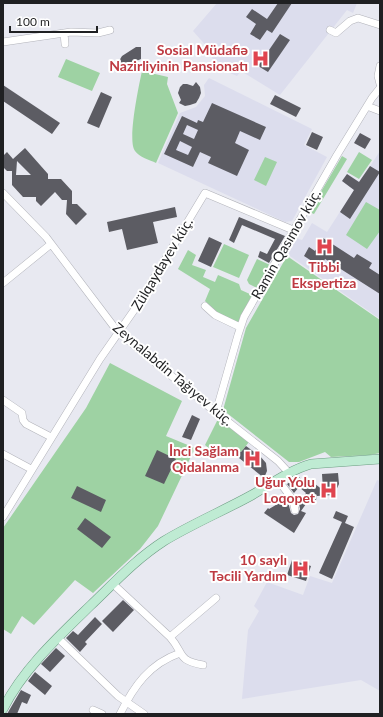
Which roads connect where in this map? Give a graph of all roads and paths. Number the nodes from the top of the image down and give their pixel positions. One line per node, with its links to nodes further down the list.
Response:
1 (380, 25): 3 (street)
2 (110, 30): 4 (street)
3 (330, 30)
4 (64, 33): 5 (street); 6 (street)
5 (3, 42)
6 (65, 44)
7 (380, 66): 8 (street)
8 (380, 84)
9 (380, 88): 10 (street, Ramin Qasımov küç.)
10 (367, 106): 11 (street); 13 (street, Ramin Qasımov küç.)
11 (380, 111)
12 (3, 194): 14 (street, Zeynalabdin Tağıyev küç.)
13 (293, 230): 17 (street, Ramin Qasımov küç.); 18 (street, Zülqaydayev küç.)
14 (51, 244): 15 (street); 18 (street, Zeynalabdin Tağıyev küç.)
15 (3, 283)
16 (205, 306): 17 (street)
17 (240, 327): 20 (street, Ramin Qasımov küç.)
18 (118, 332): 20 (street, Zeynalabdin Tağıyev küç.); 21 (street, Zülqaydayev küç.)
19 (3, 400): 21 (street)
20 (216, 412): 25 (street, Zeynalabdin Tağıyev küç.)
21 (51, 437): 24 (street, Zülqaydayev küç.)
22 (3, 454): 24 (street)
23 (380, 459): 25 (main road)
24 (31, 469): 28 (street, Zülqaydayev küç.)
25 (289, 474): 26 (main road)
26 (278, 480): 27 (street); 29 (main road)
27 (295, 510)
28 (3, 517)
29 (113, 584): 31 (street); 32 (main road)
30 (216, 598): 31 (street)
31 (170, 637): 33 (street)
32 (58, 638): 35 (street); 36 (main road)
33 (180, 653): 34 (street); 35 (street)
34 (203, 665)
35 (126, 702): 39 (street); 40 (street)
36 (3, 709)
37 (93, 710): 38 (street)
38 (102, 714)
39 (120, 714)
40 (144, 714)

